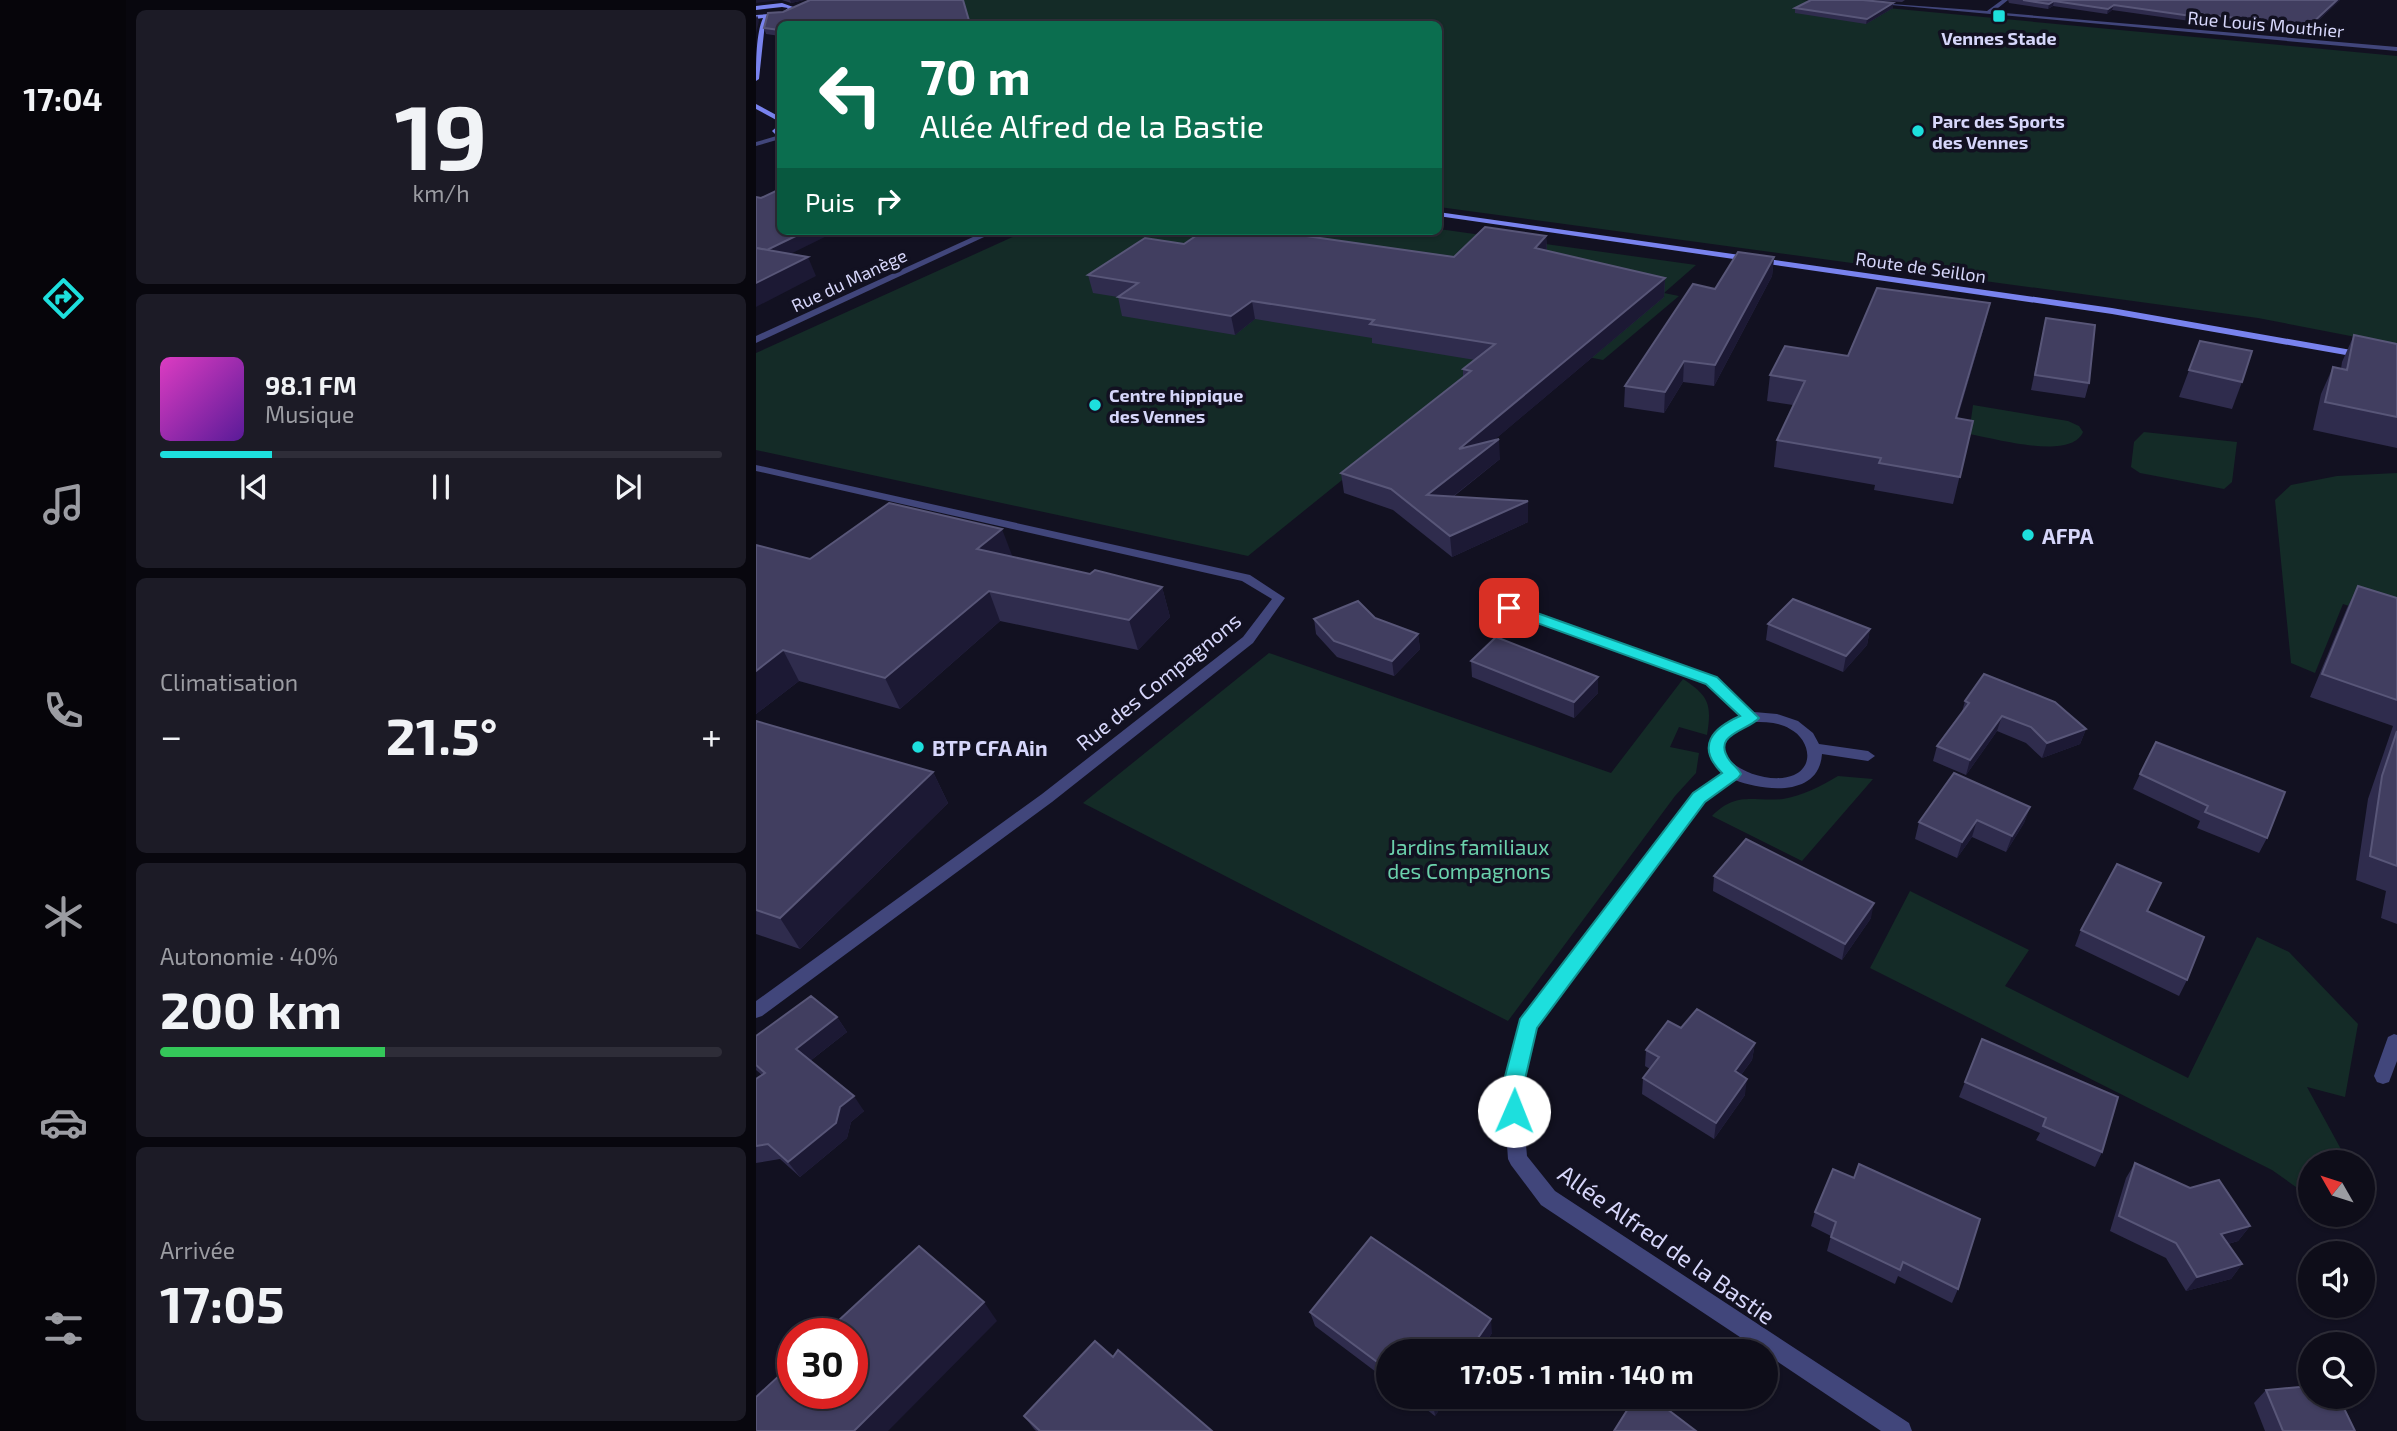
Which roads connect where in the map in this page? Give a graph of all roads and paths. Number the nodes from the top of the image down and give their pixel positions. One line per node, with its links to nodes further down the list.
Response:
1 (762, 0): 5 (street)
2 (1840, 0): 8 (street, Rue Louis Mouthier)
3 (2005, 0): 8 (street)
4 (800, 5): 6 (street)
5 (768, 6): 6 (street); 7 (street)
6 (792, 7): 9 (street)
7 (756, 8)
8 (1988, 13): 11 (street, Rue Louis Mouthier)
9 (767, 16): 10 (street); 12 (street)
10 (756, 17)
11 (2397, 49)
12 (756, 79)
13 (756, 106): 14 (street)
14 (777, 118)
15 (777, 138): 16 (street)
16 (756, 144)
17 (1442, 216): 20 (street, Route de Seillon)
18 (984, 235): 19 (street, Rue du Manège)
19 (756, 340)
20 (2397, 361)
21 (756, 468): 27 (street, Rue des Compagnons)
22 (1509, 608): 23 (street)
23 (1751, 718): 24 (street); 26 (street)
24 (1815, 748): 25 (street); 26 (street)
25 (1868, 756)
26 (1732, 774): 30 (street, Allée Alfred de la Bastie)
27 (756, 1011)
28 (2397, 1043): 29 (street)
29 (2383, 1076)
30 (1902, 1431)

